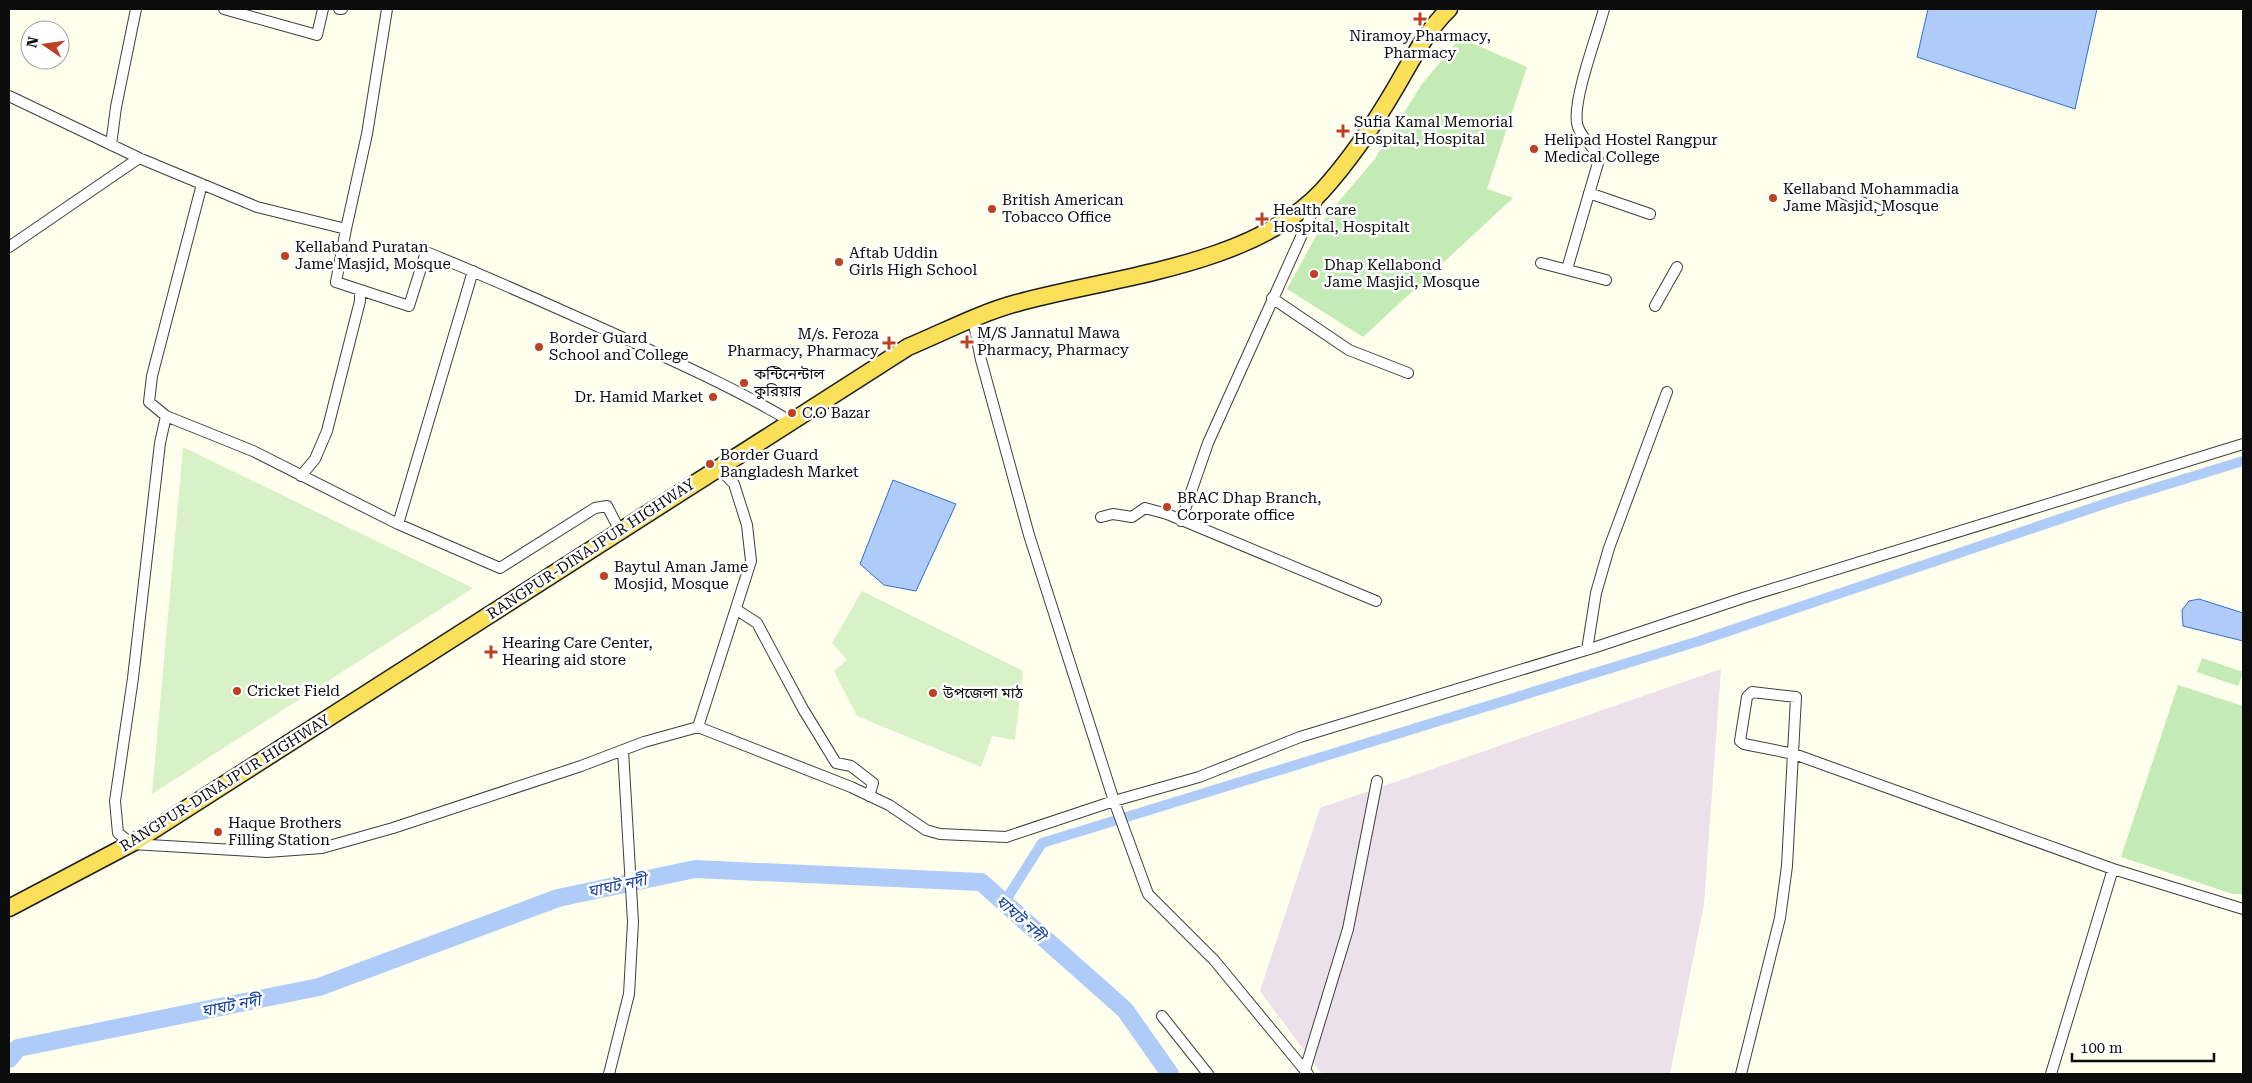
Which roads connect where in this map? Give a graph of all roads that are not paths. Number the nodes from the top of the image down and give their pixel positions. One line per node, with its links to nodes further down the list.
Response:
1 (136, 9): 8 (street)
2 (224, 9): 3 (street)
3 (323, 9)
4 (387, 9): 16 (street)
5 (1449, 9): 12 (highway, RANGPUR-DINAJPUR HIGHWAY)
6 (1604, 9): 13 (street)
7 (9, 96): 8 (street)
8 (111, 145): 9 (street)
9 (139, 158): 10 (street); 17 (street)
10 (202, 184): 16 (street); 29 (street)
11 (1838, 191): 14 (street)
12 (1321, 192): 24 (street); 26 (highway, RANGPUR-DINAJPUR HIGHWAY)
13 (1589, 193): 15 (street); 20 (street)
14 (1879, 210)
15 (1650, 214)
16 (346, 229): 23 (street)
17 (9, 247)
18 (1541, 263): 20 (street)
19 (1677, 267): 25 (street)
20 (1567, 269): 22 (street)
21 (473, 271): 23 (street); 30 (street); 36 (street)
22 (1606, 280)
23 (360, 290): 33 (street)
24 (1272, 298): 27 (street); 35 (street)
25 (1655, 306)
26 (973, 319): 30 (highway, RANGPUR-DINAJPUR HIGHWAY); 46 (street)
27 (1408, 373)
28 (1667, 392): 40 (street)
29 (166, 416): 33 (street); 47 (street)
30 (790, 421): 32 (highway, RANGPUR-DINAJPUR HIGHWAY)
31 (2243, 444): 40 (street)
32 (718, 467): 37 (highway, RANGPUR-DINAJPUR HIGHWAY); 39 (street)
33 (300, 476): 36 (street)
34 (1101, 517): 35 (street)
35 (1181, 521): 38 (street)
36 (398, 524): 37 (street)
37 (620, 531): 47 (highway, RANGPUR-DINAJPUR HIGHWAY)
38 (1376, 601)
39 (737, 610): 41 (street); 45 (street)
40 (1587, 650): 46 (street)
41 (698, 727): 42 (street); 45 (street)
42 (623, 750): 47 (street); 53 (street)
43 (1794, 754): 43 (street); 48 (street); 55 (street)
44 (1377, 781): 52 (street)
45 (869, 796): 46 (street)
46 (1114, 803): 52 (street)
47 (132, 844): 49 (highway, RANGPUR-DINAJPUR HIGHWAY)
48 (2113, 869): 50 (street); 56 (street)
49 (9, 908)
50 (2243, 909)
51 (1162, 1016): 54 (street)
52 (1306, 1072)
53 (609, 1074)
54 (1208, 1074)
55 (1741, 1074)
56 (2051, 1074)

